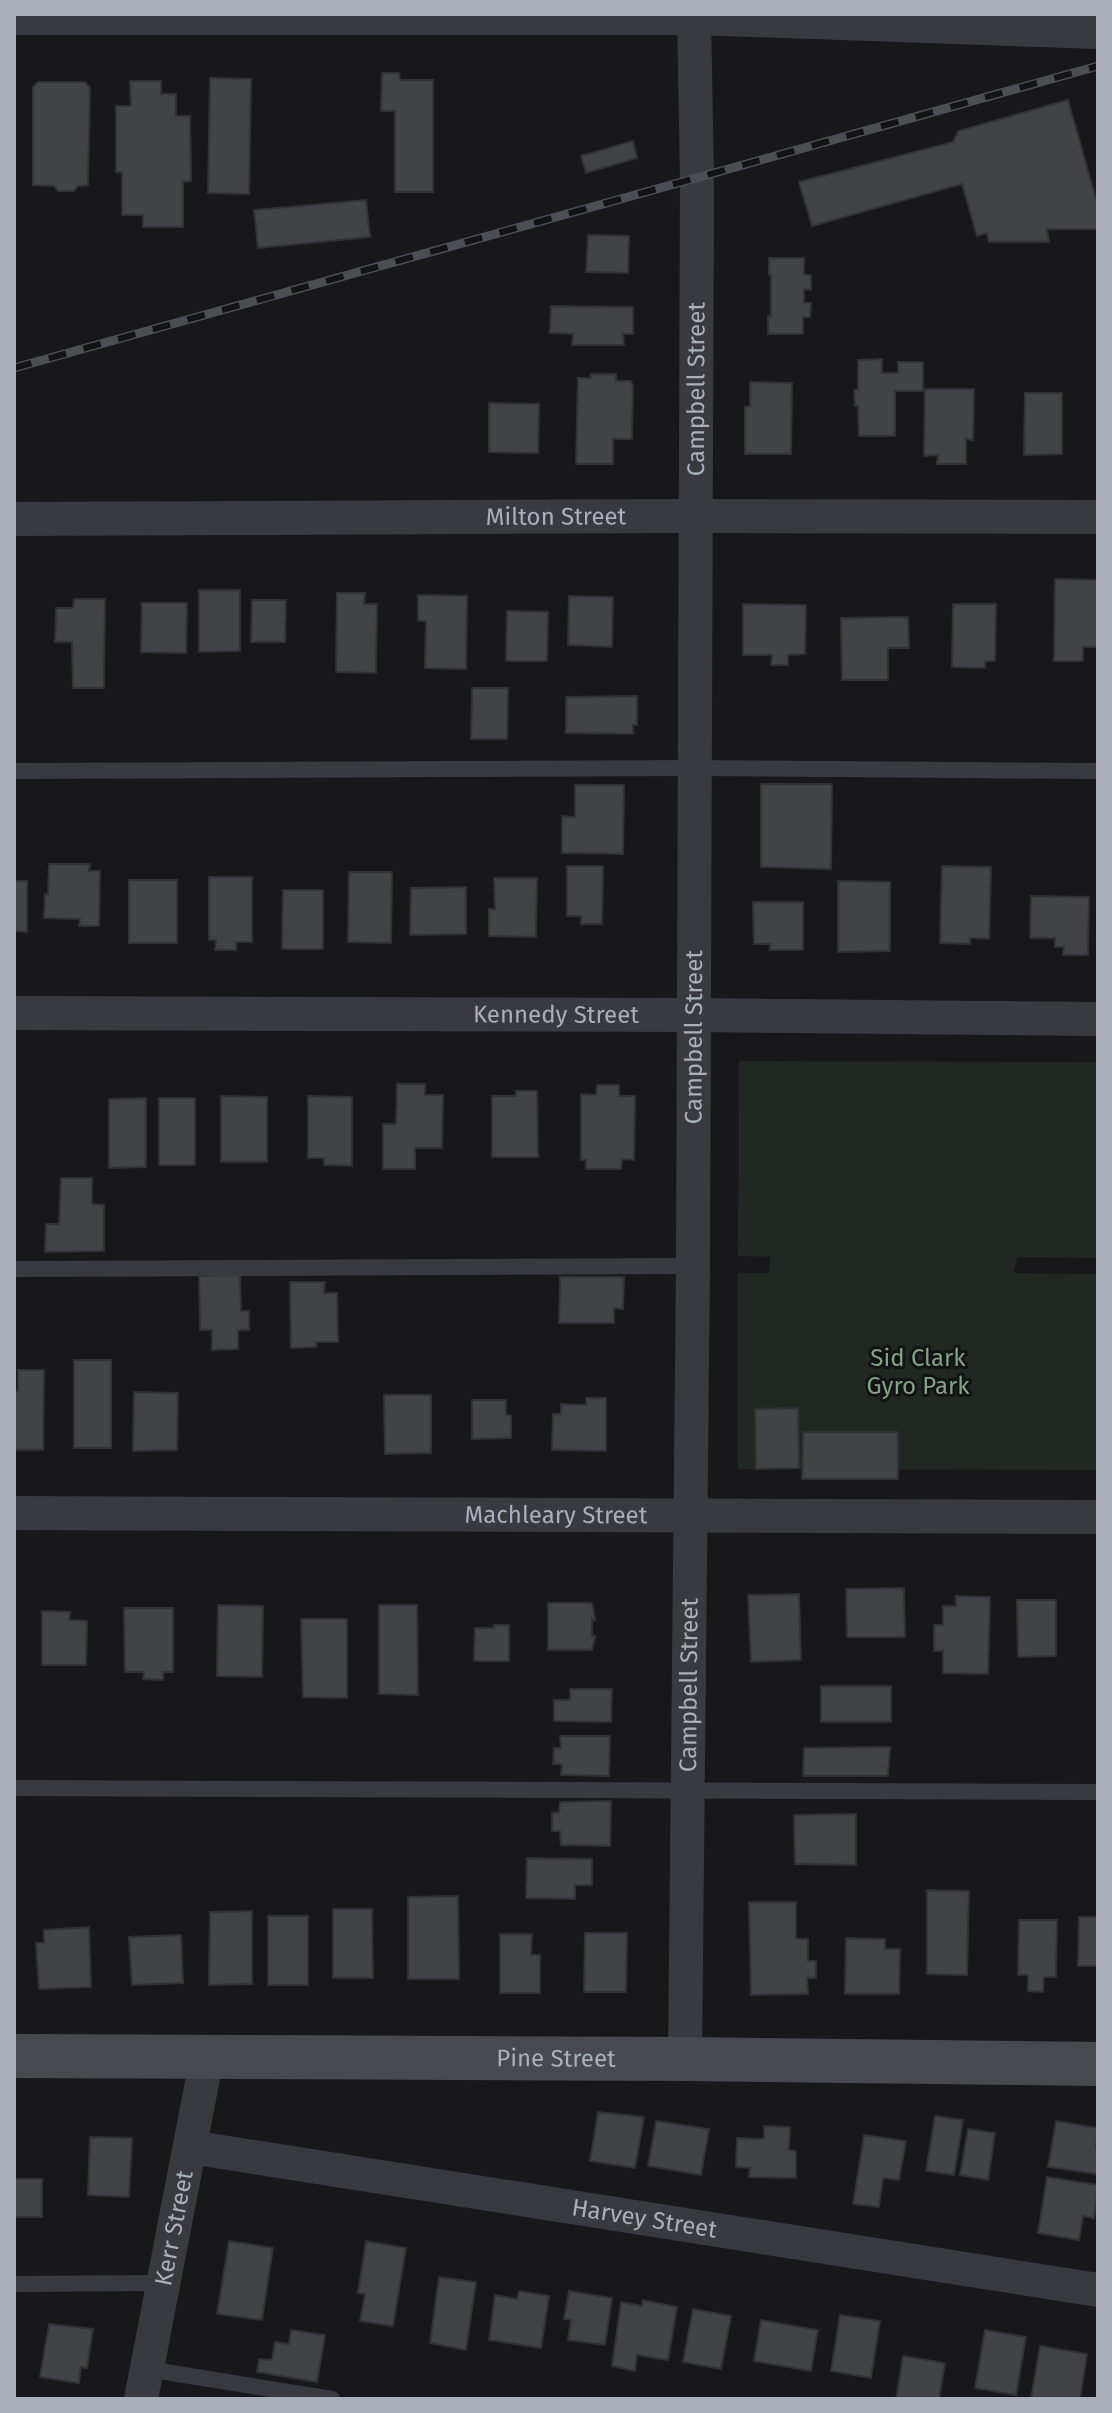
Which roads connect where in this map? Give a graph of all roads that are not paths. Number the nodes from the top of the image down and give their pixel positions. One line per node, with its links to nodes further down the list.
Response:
1 (694, 16): 2 (street); 3 (street); 4 (street, Campbell Street)
2 (14, 18)
3 (1098, 32)
4 (695, 516): 5 (street, Milton Street); 6 (street, Milton Street); 7 (street, Campbell Street)
5 (1098, 517)
6 (14, 519)
7 (695, 768): 8 (lane); 9 (lane); 11 (street, Campbell Street)
8 (14, 771)
9 (1098, 771)
10 (14, 1013): 11 (street, Kennedy Street)
11 (693, 1015): 12 (street, Kennedy Street); 13 (street, Campbell Street)
12 (1098, 1019)
13 (693, 1266): 14 (lane); 16 (street, Campbell Street)
14 (14, 1269)
15 (14, 1513): 16 (street, Machleary Street)
16 (691, 1515): 17 (street, Machleary Street); 19 (street, Campbell Street)
17 (1098, 1517)
18 (14, 1788): 19 (lane)
19 (688, 1791): 20 (lane); 23 (street, Campbell Street)
20 (1098, 1792)
21 (14, 2056): 22 (street, Pine Street)
22 (207, 2057): 23 (street, Pine Street); 25 (street, Kerr Street)
23 (685, 2059): 24 (street, Pine Street)
24 (1098, 2064)
25 (190, 2147): 26 (street, Kerr Street); 28 (street, Harvey Street)
26 (164, 2283): 27 (lane); 29 (street, Kerr Street)
27 (14, 2284)
28 (1098, 2290)
29 (144, 2384): 30 (lane)
30 (332, 2399)

